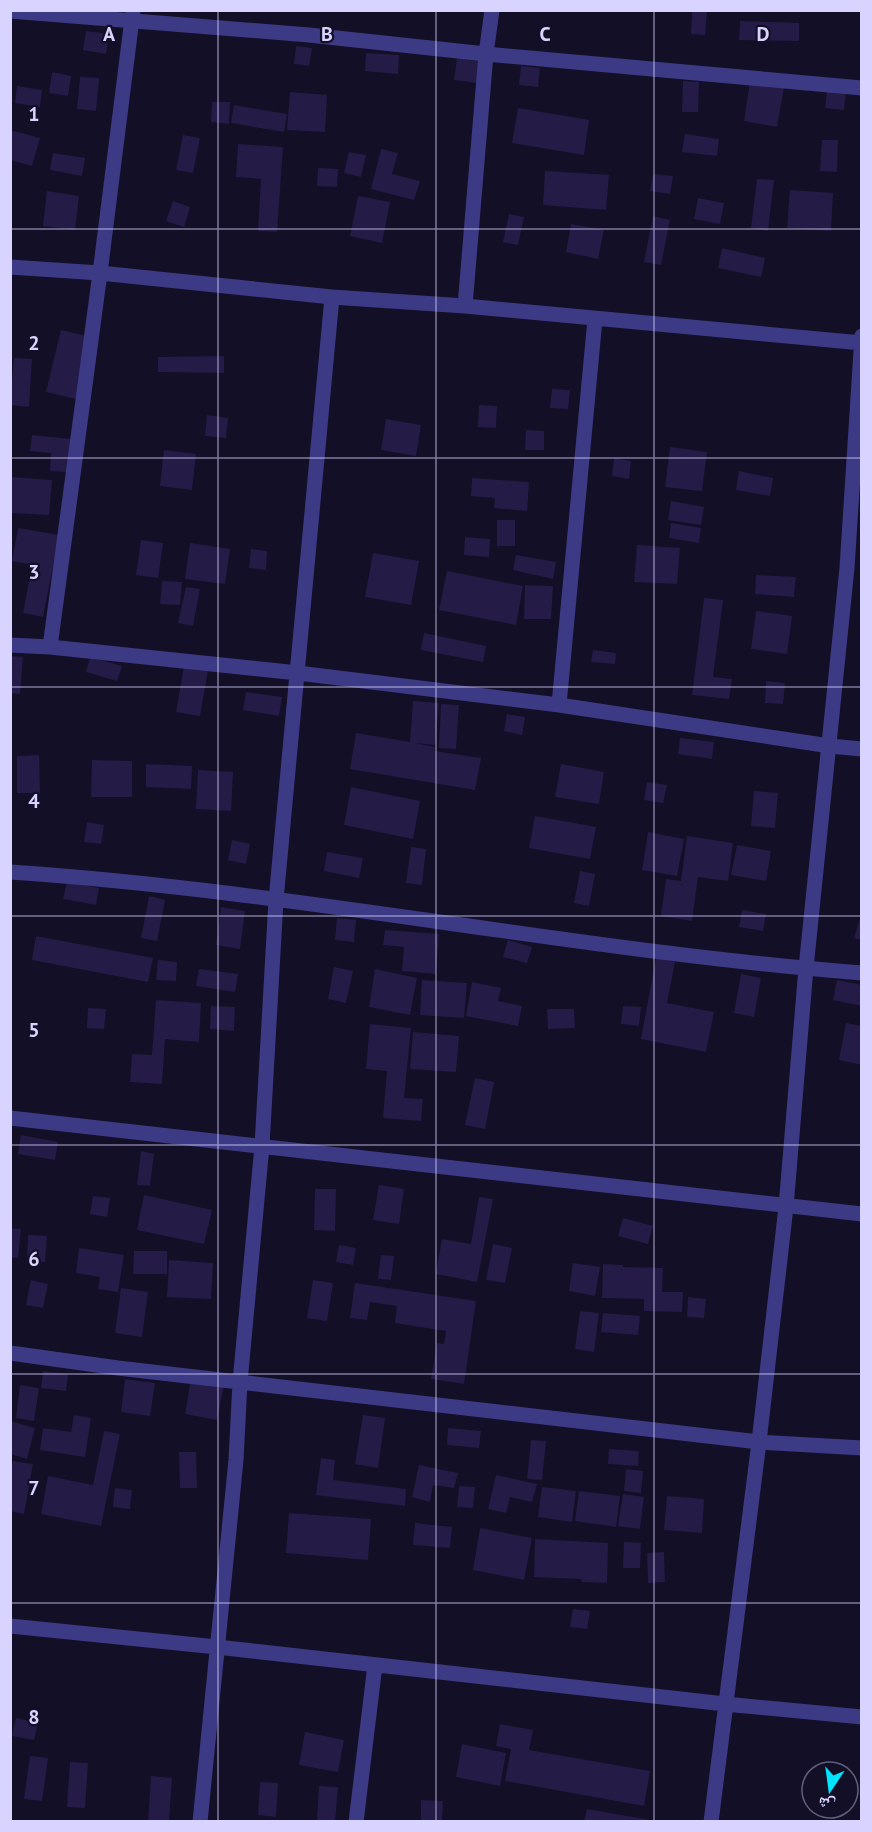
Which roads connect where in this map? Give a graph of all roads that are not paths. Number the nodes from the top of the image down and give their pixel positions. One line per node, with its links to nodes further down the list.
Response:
1 (492, 10): 4 (street)
2 (10, 11): 3 (street)
3 (132, 16): 4 (street); 7 (street)
4 (486, 54): 5 (street); 9 (street)
5 (861, 88)
6 (10, 267): 7 (street)
7 (100, 273): 8 (street); 15 (street)
8 (332, 297): 9 (street); 16 (street)
9 (465, 306): 10 (street)
10 (595, 319): 12 (street); 17 (street)
11 (861, 336): 12 (street)
12 (861, 343): 13 (street)
13 (854, 569): 18 (street)
14 (10, 645): 15 (street)
15 (50, 647): 16 (street)
16 (298, 673): 17 (street); 21 (street)
17 (559, 705): 18 (street)
18 (830, 746): 19 (street); 22 (street)
19 (861, 749)
20 (10, 872): 21 (street)
21 (276, 900): 22 (street); 25 (street)
22 (806, 968): 23 (street); 26 (street)
23 (861, 973)
24 (10, 1118): 25 (street)
25 (262, 1146): 26 (street); 29 (street)
26 (786, 1207): 27 (street); 30 (street)
27 (861, 1214)
28 (10, 1353): 29 (street)
29 (240, 1382): 30 (street); 33 (street)
30 (759, 1442): 31 (street); 35 (street)
31 (861, 1448)
32 (10, 1626): 33 (street)
33 (217, 1647): 34 (street); 37 (street)
34 (375, 1665): 35 (street); 38 (street)
35 (725, 1704): 36 (street); 39 (street)
36 (861, 1717)
37 (200, 1821)
38 (356, 1821)
39 (711, 1821)

